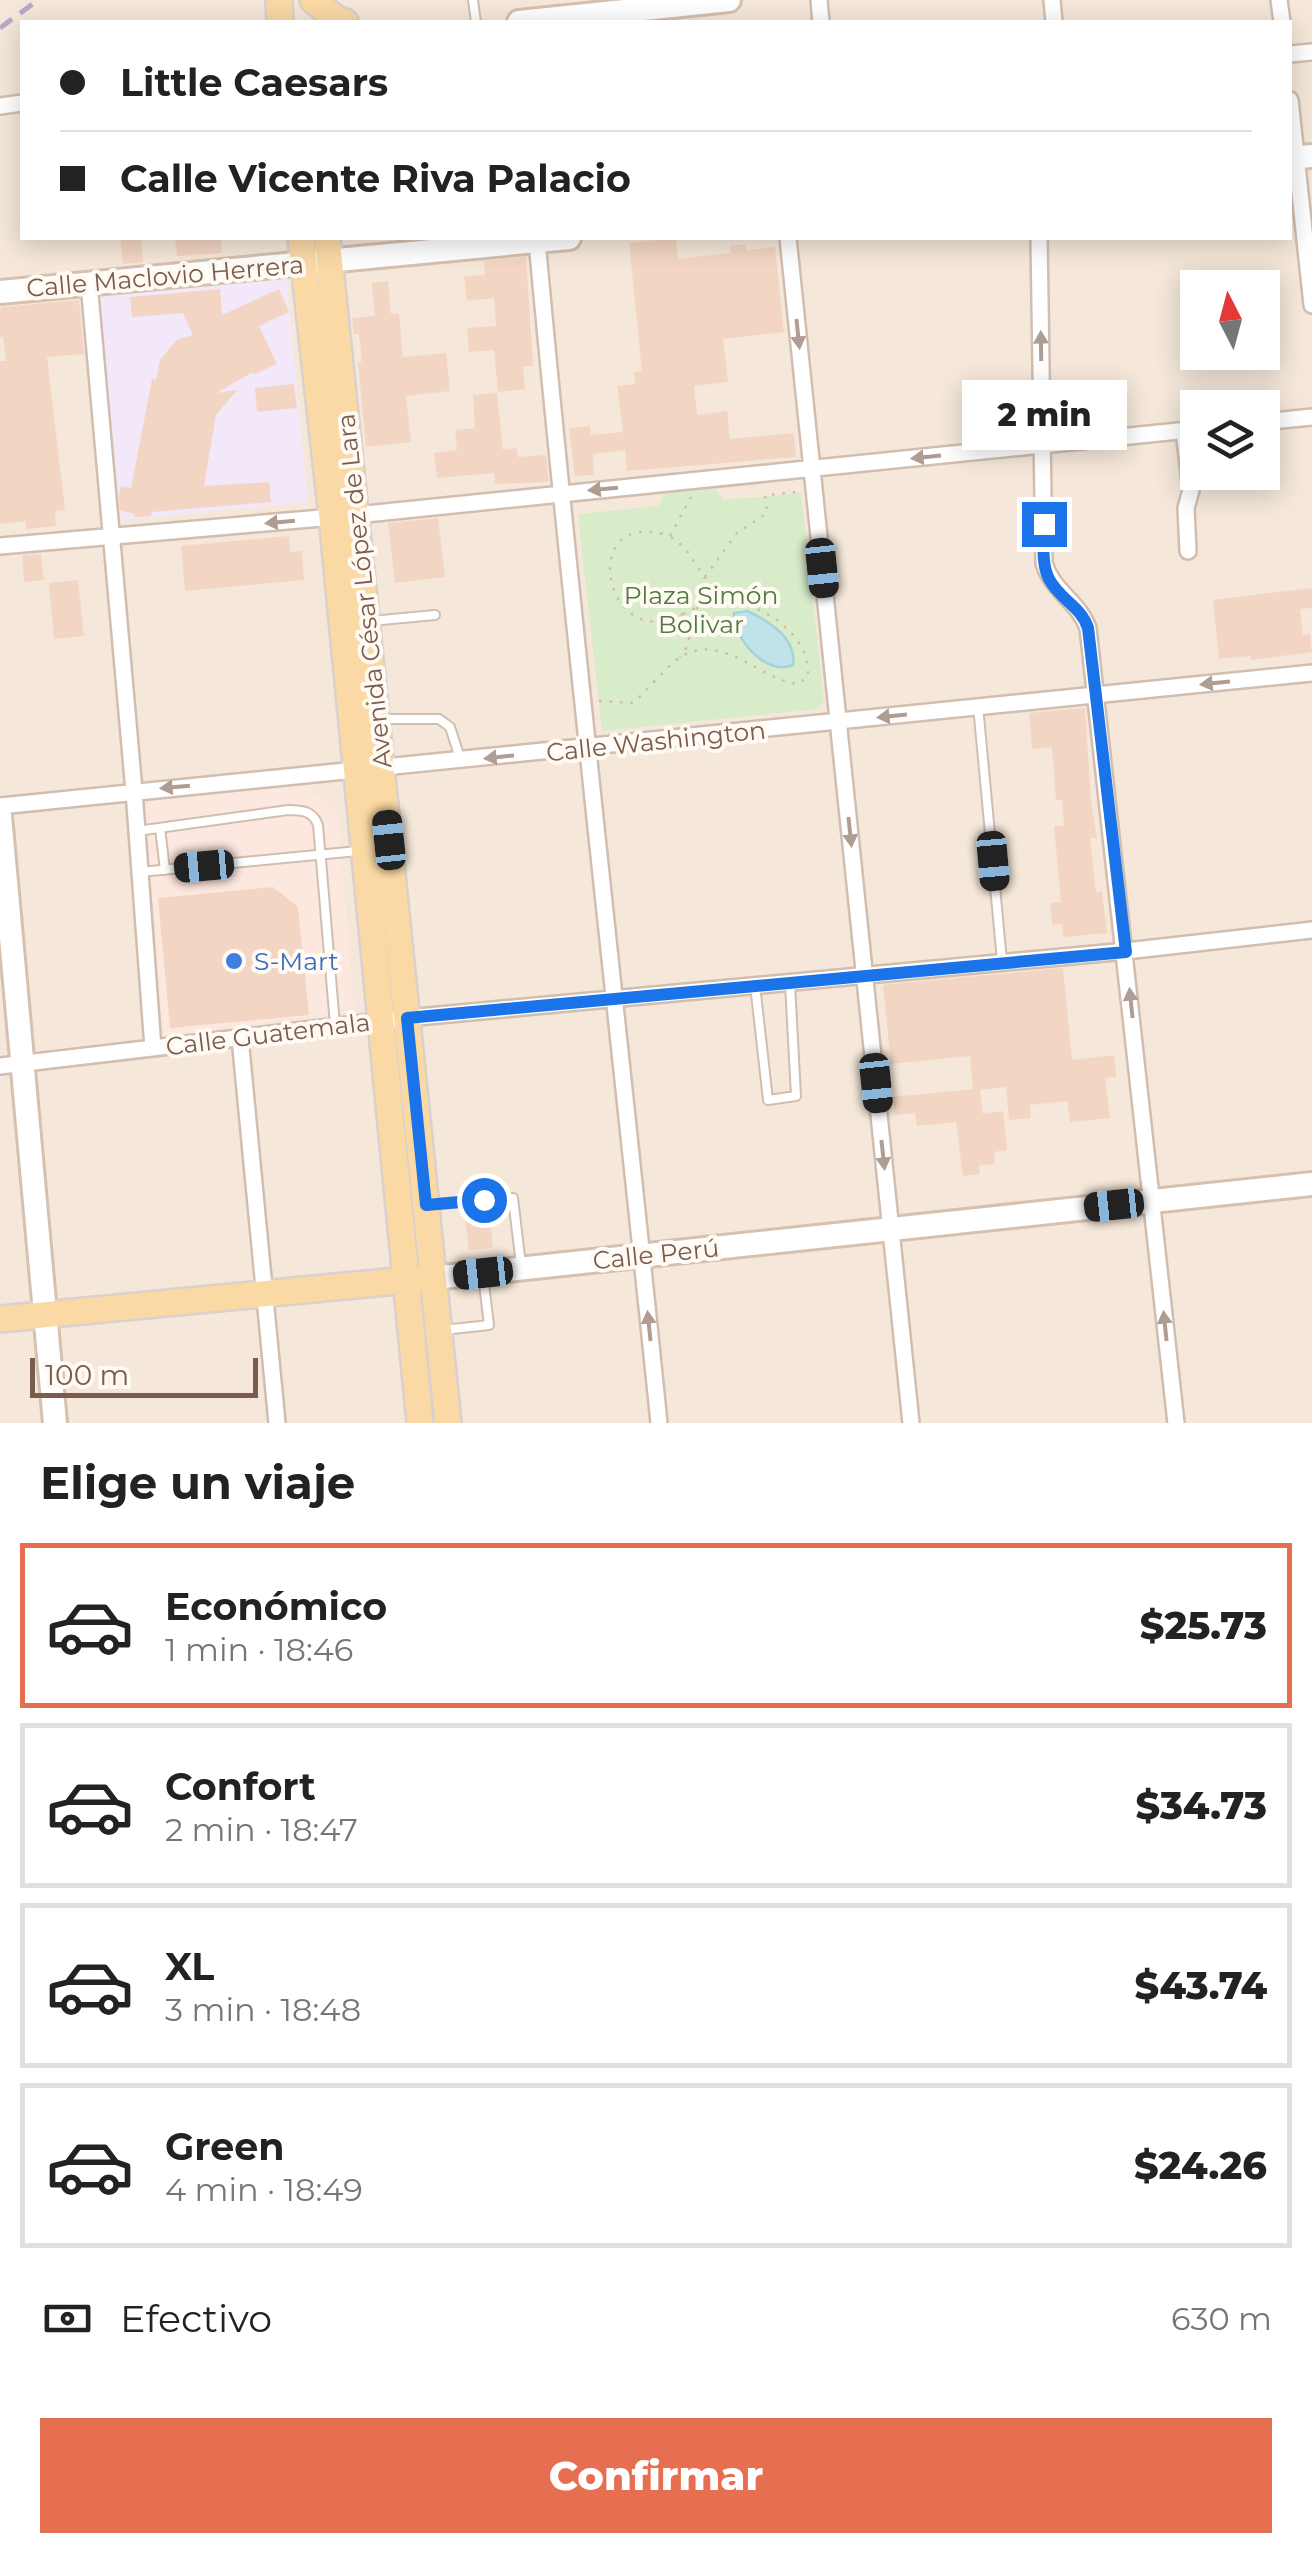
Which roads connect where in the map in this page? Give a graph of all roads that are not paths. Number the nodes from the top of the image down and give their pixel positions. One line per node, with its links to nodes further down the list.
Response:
1 (314, 0): 4 (main road)
2 (729, 0): 3 (street)
3 (596, 7): 5 (street)
4 (339, 20)
5 (529, 20)
6 (1292, 113): 7 (street)
7 (1299, 157): 15 (street)
8 (548, 240): 11 (street, Calle Maclovio Herrera)
9 (788, 240): 20 (street, one-way to 20)
10 (1039, 240): 19 (street, one-way to 10)
11 (537, 241): 12 (street, Calle Maclovio Herrera); 22 (street)
12 (320, 254): 13 (street, Calle Maclovio Herrera); 23 (main road, Avenida César López de Lara)
13 (89, 284): 14 (street, Calle Maclovio Herrera); 24 (street)
14 (0, 292)
15 (1312, 305)
16 (1312, 417): 17 (street)
17 (1280, 420)
18 (1180, 431): 19 (street)
19 (1042, 446): 20 (street, one-way to 20); 30 (street)
20 (812, 469): 22 (street, one-way to 22); 33 (street)
21 (1191, 490): 26 (street)
22 (560, 493): 23 (street); 34 (street)
23 (344, 516): 24 (street, one-way to 24); 28 (main road, Avenida César López de Lara); 37 (main road, Avenida César López de Lara)
24 (110, 536): 25 (street); 38 (street)
25 (0, 546)
26 (1188, 551)
27 (435, 615): 28 (lane)
28 (367, 622): 32 (main road, Avenida César López de Lara)
29 (1312, 673): 30 (street, Calle Washington, one-way to 30)
30 (1094, 695): 31 (street, Calle Washington); 48 (street)
31 (978, 706): 33 (street, Calle Washington, one-way to 33); 49 (lane)
32 (377, 719): 35 (lane); 36 (main road, Avenida César López de Lara)
33 (838, 722): 34 (street, Calle Washington); 50 (street, one-way to 50)
34 (586, 748): 35 (street, Calle Washington, one-way to 35); 53 (street)
35 (461, 761): 36 (street, Calle Washington)
36 (382, 768): 37 (street, Calle Washington); 54 (main road, Avenida César López de Lara)
37 (355, 772): 38 (street, Calle Washington, one-way to 38); 43 (main road, Avenida César López de Lara)
38 (134, 791): 39 (street, Calle Washington); 42 (street)
39 (0, 806)
40 (0, 816): 59 (street)
41 (160, 828): 42 (lane); 44 (lane); 45 (lane)
42 (137, 831): 46 (street)
43 (363, 851): 44 (lane); 55 (main road, Avenida César López de Lara)
44 (320, 856): 45 (lane); 56 (lane)
45 (165, 870): 46 (lane)
46 (140, 872): 58 (street)
47 (1312, 930): 48 (street, Calle Guatemala)
48 (1126, 952): 49 (street, Calle Guatemala); 61 (street, one-way to 48)
49 (1002, 962): 50 (street, Calle Guatemala)
50 (864, 974): 51 (street, Calle Guatemala); 63 (street, one-way to 63)
51 (790, 982): 52 (street, Calle Guatemala); 52 (lane)
52 (754, 985): 53 (street, Calle Guatemala)
53 (616, 998): 54 (street, Calle Guatemala); 64 (street)
54 (407, 1018): 55 (street, Calle Guatemala); 62 (main road, Avenida César López de Lara)
55 (380, 1021): 56 (street, Calle Guatemala); 68 (main road, Avenida César López de Lara)
56 (336, 1026): 57 (street, Calle Guatemala)
57 (240, 1038): 58 (street, Calle Guatemala); 69 (street)
58 (152, 1048): 59 (street, Calle Guatemala)
59 (11, 1064): 70 (street)
60 (1312, 1184): 61 (street, Calle Perú)
61 (1151, 1201): 63 (street, Calle Perú); 79 (street, one-way to 61)
62 (426, 1205): 65 (lane); 67 (main road, Avenida César López de Lara)
63 (890, 1228): 64 (street, Calle Perú); 78 (street)
64 (642, 1256): 65 (street, Calle Perú); 77 (street, one-way to 64)
65 (522, 1269): 66 (street, Calle Perú)
66 (483, 1273): 67 (street, Calle Perú); 72 (lane)
67 (434, 1278): 68 (main road, Calle Perú); 72 (main road, Avenida César López de Lara)
68 (404, 1280): 69 (main road, Calle Perú); 75 (main road, Avenida César López de Lara)
69 (266, 1293): 70 (main road, Calle Perú); 74 (street)
70 (47, 1314): 71 (main road, Calle Perú); 73 (street)
71 (0, 1319)
72 (438, 1330): 76 (main road, Avenida César López de Lara)
73 (56, 1423)
74 (277, 1423)
75 (420, 1423)
76 (448, 1423)
77 (660, 1423)
78 (910, 1423)
79 (1176, 1423)

